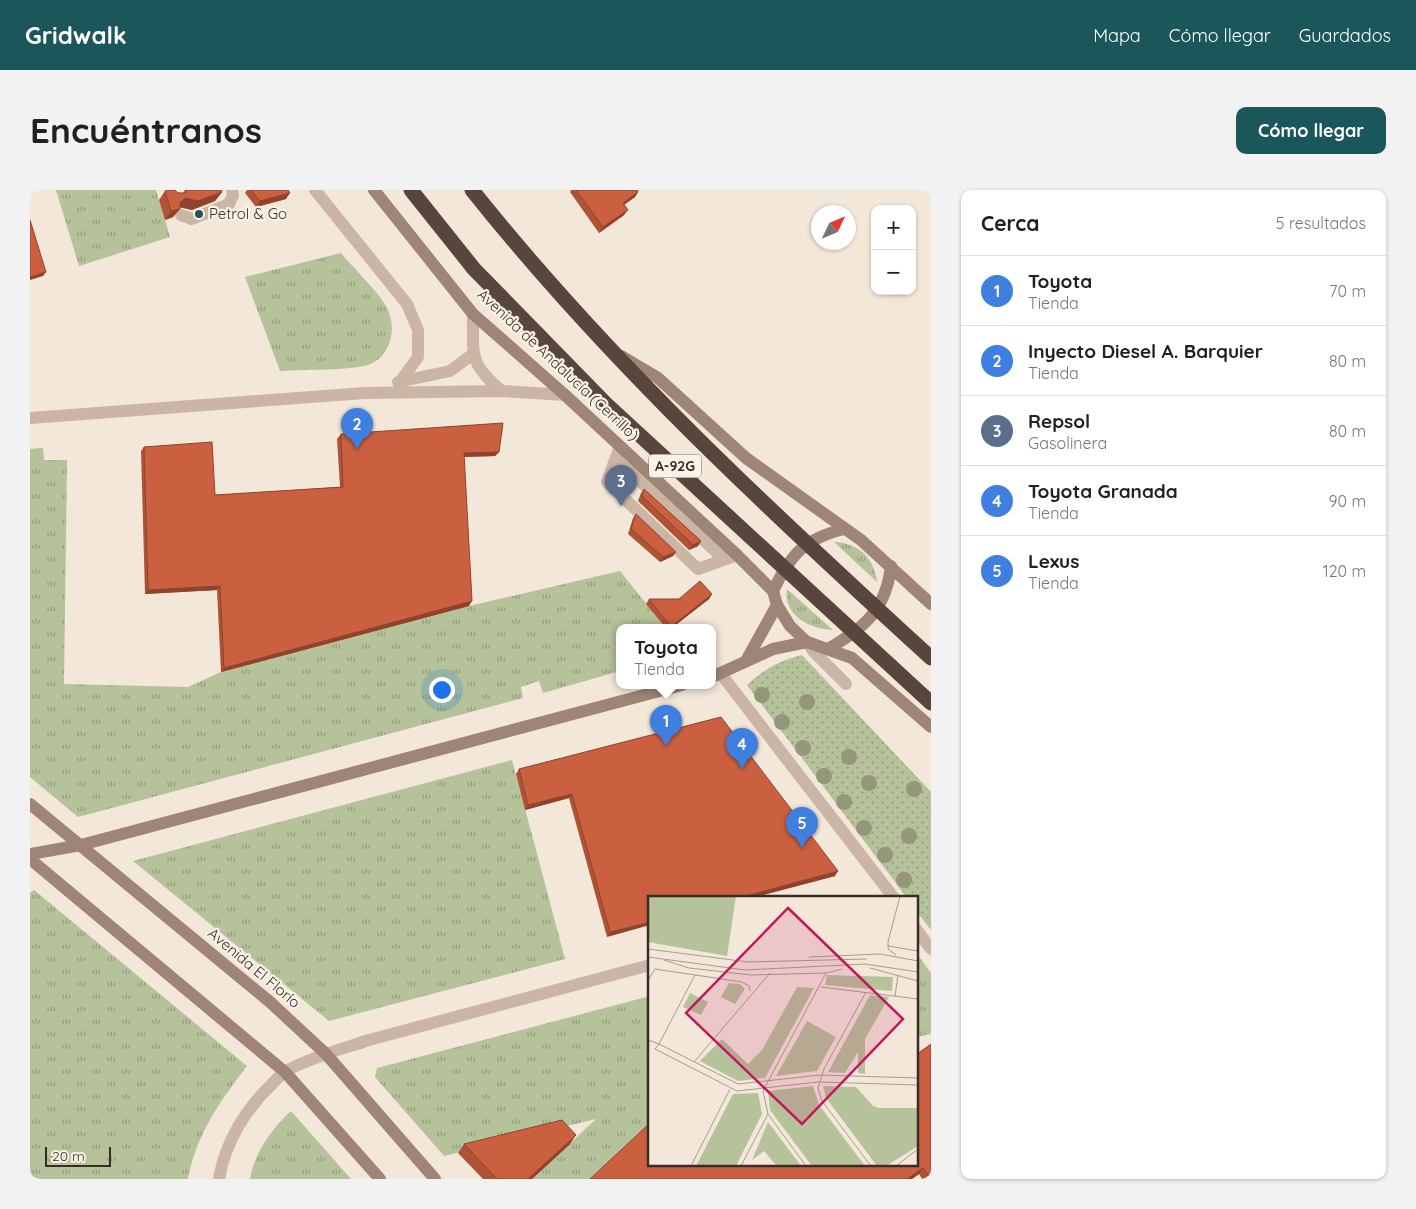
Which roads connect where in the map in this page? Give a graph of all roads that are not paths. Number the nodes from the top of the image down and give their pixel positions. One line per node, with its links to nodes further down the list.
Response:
1 (232, 190): 6 (street)
2 (314, 190): 10 (street)
3 (374, 190): 7 (street, Avenida de Andalucía (Cerrillo))
4 (410, 190): 22 (highway, Avenida de Andalucía (Cerrillo) / A-92G)
5 (472, 190): 8 (highway, A-92G)
6 (181, 215)
7 (473, 314): 9 (street); 13 (street, Avenida de Andalucía (Cerrillo))
8 (604, 345): 17 (street); 18 (highway, A-92G)
9 (473, 354): 10 (street); 11 (street)
10 (400, 382): 12 (street)
11 (502, 392): 12 (street); 13 (street)
12 (365, 393): 14 (street)
13 (566, 396): 15 (street, Avenida de Andalucía (Cerrillo))
14 (30, 418)
15 (620, 446): 16 (street); 19 (street, Avenida de Andalucía (Cerrillo))
16 (616, 459): 20 (street); 20 (street)
17 (844, 529): 18 (street); 21 (street)
18 (807, 544): 22 (street); 26 (highway, A-92G)
19 (737, 555): 20 (street); 23 (street, Avenida de Andalucía (Cerrillo))
20 (724, 559)
21 (891, 566): 24 (street); 26 (street)
22 (784, 567): 23 (street); 27 (highway, Avenida de Andalucía (Cerrillo) / A-92G)
23 (773, 591): 25 (street, Avenida de Andalucía (Cerrillo))
24 (931, 604)
25 (777, 605): 28 (street, Avenida de Andalucía (Cerrillo)); 31 (street)
26 (878, 609): 27 (street); 30 (highway, A-92G)
27 (856, 632): 29 (street); 35 (highway, Avenida de Andalucía (Cerrillo) / A-92G)
28 (808, 642): 29 (street, Avenida de Andalucía (Cerrillo)); 31 (street); 33 (street)
29 (828, 649): 36 (street, Avenida de Andalucía (Cerrillo))
30 (931, 658)
31 (746, 661): 32 (street)
32 (717, 675): 43 (street)
33 (846, 684)
34 (667, 689): 40 (street)
35 (931, 703)
36 (906, 704): 37 (street); 38 (street, Avenida de Andalucía (Cerrillo))
37 (931, 714)
38 (931, 727)
39 (30, 804): 40 (street, Avenida El Florío)
40 (81, 846): 41 (street); 47 (street, Avenida El Florío)
41 (30, 854)
42 (30, 860): 48 (street)
43 (892, 896)
44 (918, 931): 45 (street)
45 (931, 949)
46 (648, 966): 47 (street)
47 (326, 1054): 48 (street); 51 (street, Avenida El Florío)
48 (284, 1072): 49 (street); 50 (street)
49 (220, 1179)
50 (380, 1179)
51 (436, 1179)

